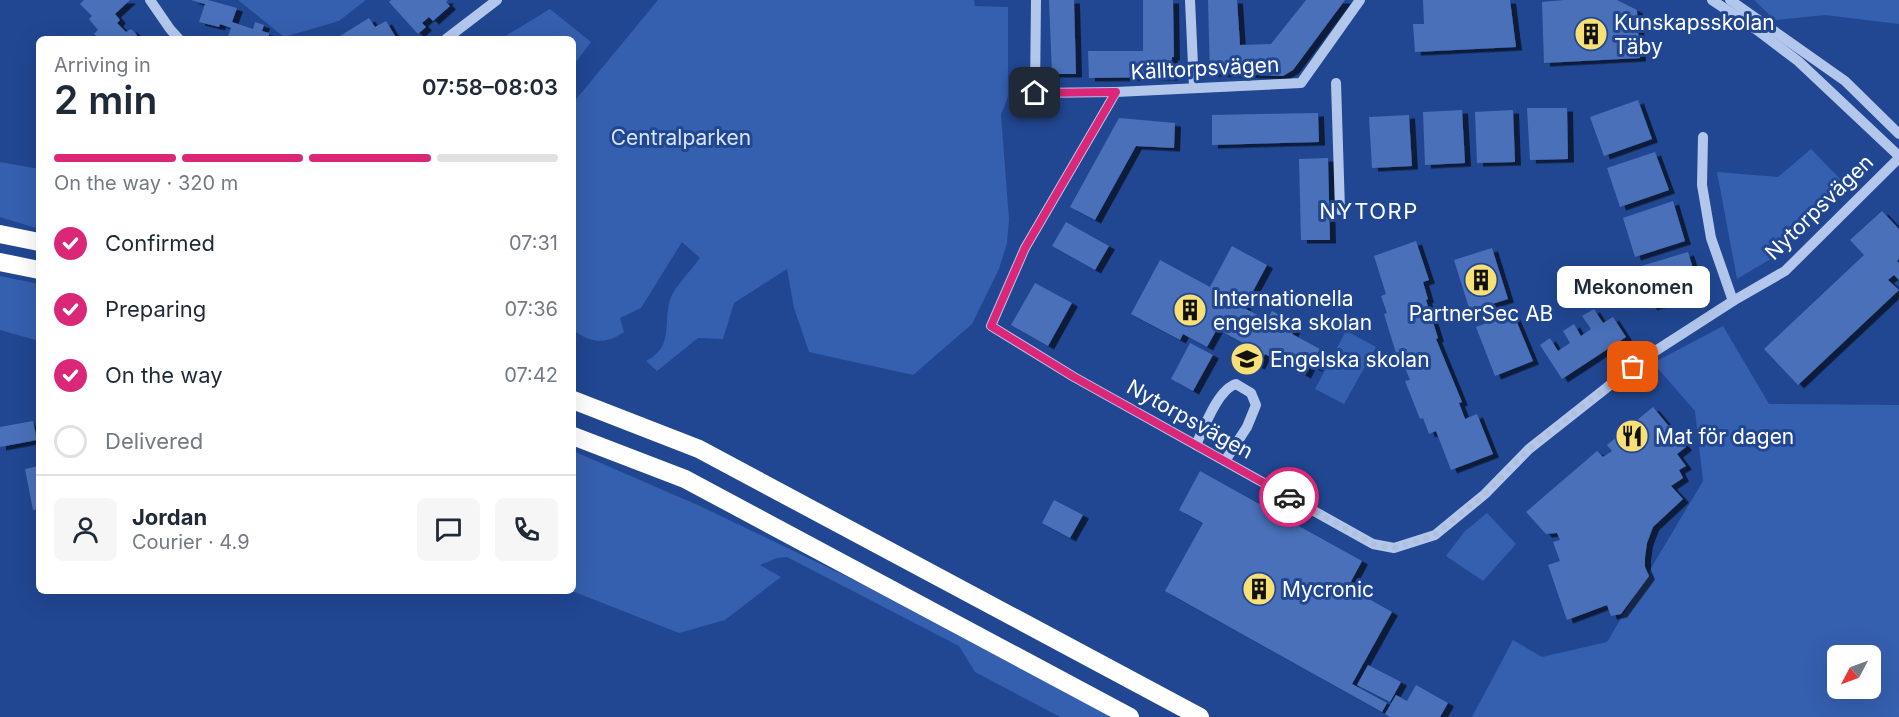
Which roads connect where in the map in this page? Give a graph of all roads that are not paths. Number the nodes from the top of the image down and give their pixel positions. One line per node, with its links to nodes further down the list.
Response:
1 (150, 0): 8 (street)
2 (497, 0): 9 (street)
3 (1036, 0): 12 (street, Källtorpsvägen)
4 (1191, 0): 11 (street)
5 (1360, 0): 11 (street, Källtorpsvägen)
6 (1712, 0): 15 (street)
7 (1730, 0): 13 (street)
8 (176, 36)
9 (450, 36)
10 (1336, 83): 16 (street)
11 (1194, 87): 12 (street, Källtorpsvägen)
12 (1116, 92): 19 (street, Källtorpsvägen)
13 (1899, 134)
14 (1703, 137): 22 (street)
15 (1899, 157): 22 (street, Nytorpsvägen)
16 (1340, 210)
17 (0, 234): 18 (highway)
18 (36, 241)
19 (1025, 248): 25 (street, Nytorpsvägen)
20 (0, 262): 21 (highway)
21 (36, 269)
22 (1733, 301): 26 (street, Nytorpsvägen)
23 (576, 401): 28 (highway)
24 (576, 437): 27 (highway)
25 (1196, 445): 26 (street, Nytorpsvägen); 26 (street)
26 (1225, 461)
27 (1130, 717)
28 (1200, 717)

